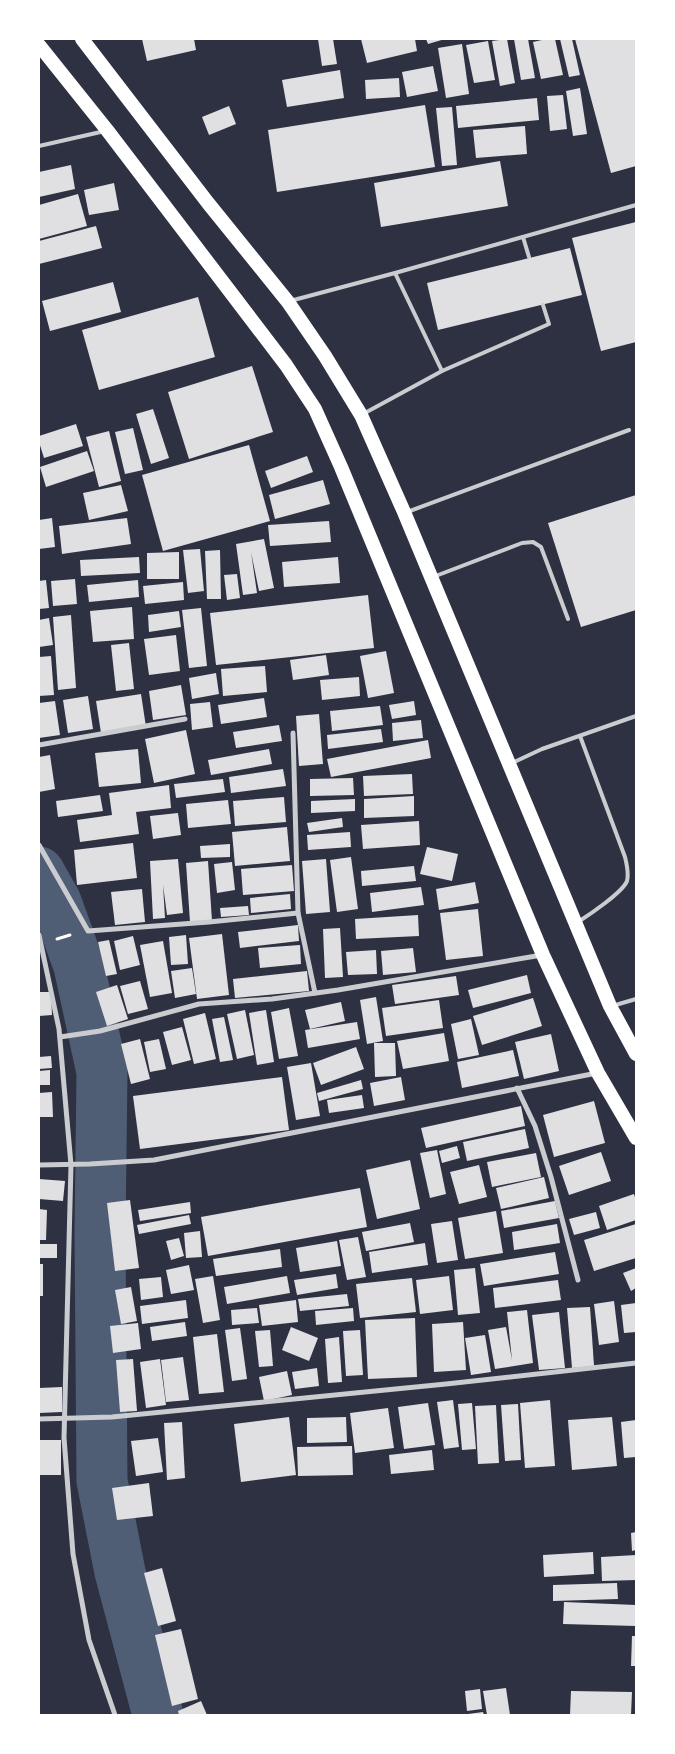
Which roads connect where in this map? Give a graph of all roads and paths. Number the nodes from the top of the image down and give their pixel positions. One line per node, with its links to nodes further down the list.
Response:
1 (82, 39): 9 (highway)
2 (39, 45): 3 (highway)
3 (107, 130): 4 (lane); 27 (highway)
4 (39, 146)
5 (636, 205): 6 (lane)
6 (523, 237): 7 (lane); 8 (lane)
7 (529, 257)
8 (395, 273): 9 (lane); 11 (lane)
9 (288, 302): 12 (highway)
10 (544, 305): 11 (lane)
11 (442, 371): 12 (lane)
12 (361, 415): 14 (highway)
13 (629, 430): 14 (lane)
14 (404, 512): 15 (highway)
15 (432, 578): 16 (lane); 22 (highway)
16 (568, 619)
17 (636, 716): 20 (lane)
18 (185, 719): 21 (street)
19 (293, 733): 24 (street)
20 (580, 736): 22 (lane); 25 (lane)
21 (39, 745)
22 (509, 765): 25 (highway)
23 (39, 845): 24 (street)
24 (298, 912): 28 (street)
25 (576, 924): 30 (highway)
26 (39, 935): 31 (street)
27 (543, 955): 28 (street); 33 (highway)
28 (314, 993): 31 (street)
29 (636, 999): 30 (lane)
30 (610, 1006): 32 (highway)
31 (60, 1037): 37 (street)
32 (636, 1054)
33 (598, 1073): 34 (street); 35 (highway)
34 (517, 1088): 37 (street); 38 (street)
35 (636, 1138)
36 (39, 1165): 37 (street)
37 (71, 1165): 40 (street)
38 (578, 1280)
39 (636, 1363): 40 (street)
40 (64, 1417): 41 (street); 42 (street)
41 (39, 1419)
42 (115, 1715)

